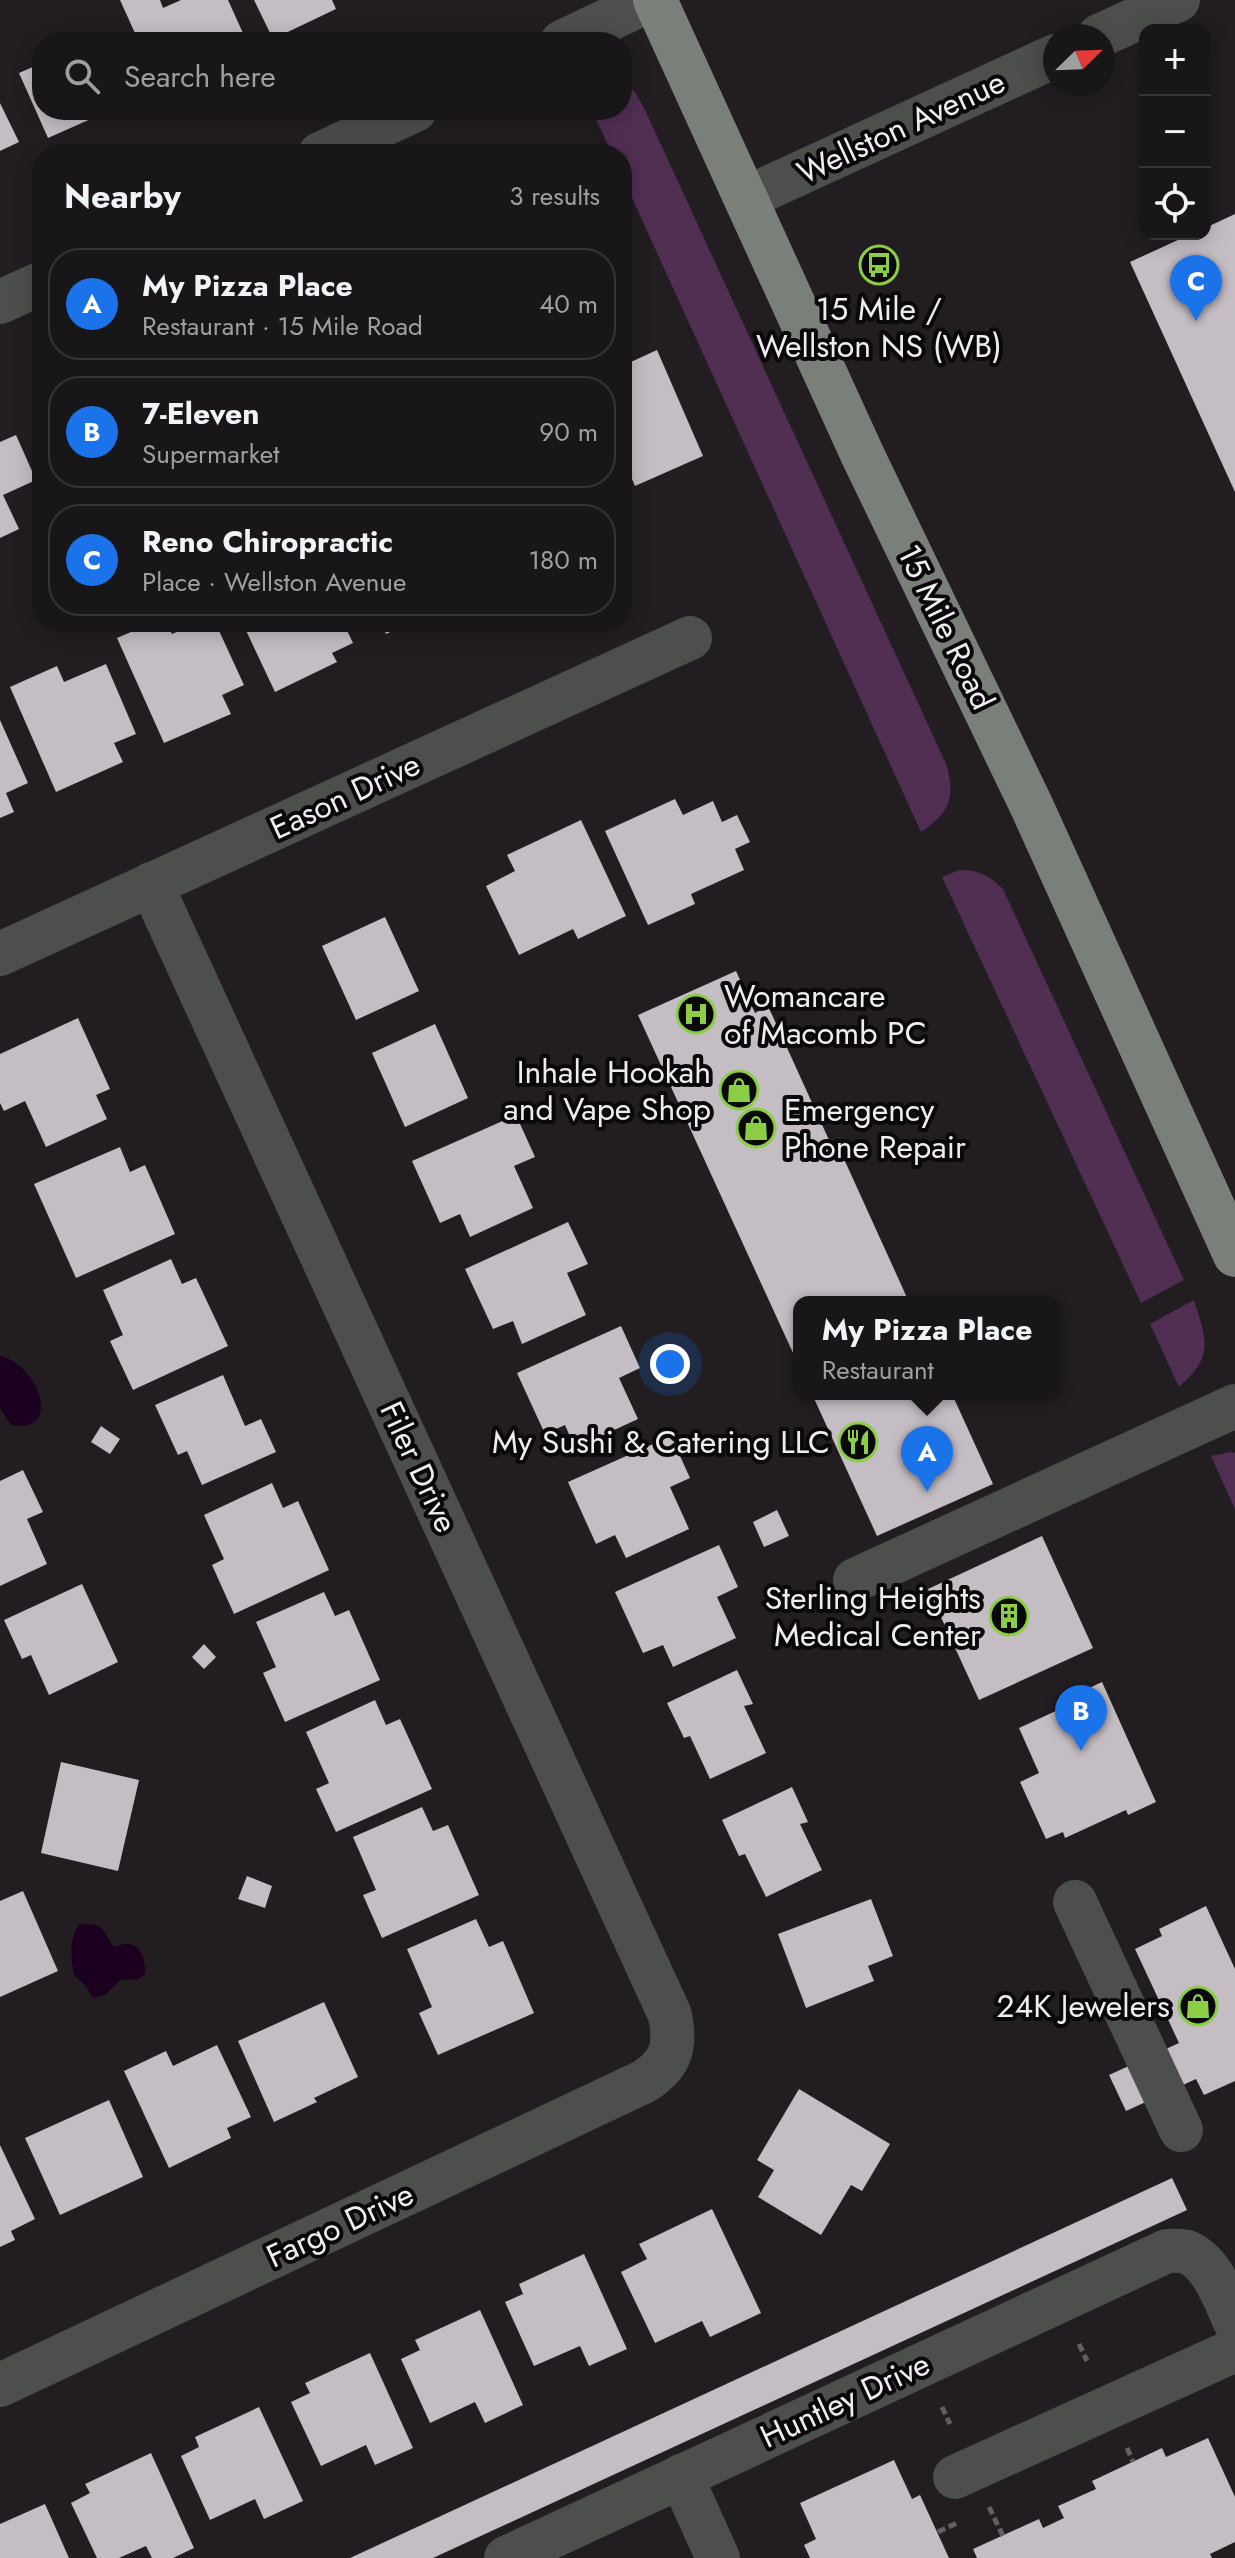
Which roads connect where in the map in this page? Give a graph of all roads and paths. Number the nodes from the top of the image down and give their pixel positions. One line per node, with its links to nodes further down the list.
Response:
1 (652, 0): 4 (street); 8 (main road, 15 Mile Road)
2 (1178, 0): 3 (street)
3 (1115, 29)
4 (583, 32)
5 (1043, 62): 8 (street, Wellston Avenue)
6 (393, 120): 7 (street)
7 (342, 144)
8 (746, 198): 14 (main road, 15 Mile Road)
9 (32, 288): 10 (street)
10 (0, 302)
11 (690, 638): 12 (street, Eason Drive)
12 (151, 884): 13 (street, Eason Drive); 18 (street, Filer Drive)
13 (0, 954)
14 (1235, 1255)
15 (1235, 1406): 16 (street)
16 (855, 1580)
17 (1075, 1902): 19 (street)
18 (671, 2054): 24 (street, Fargo Drive)
19 (1181, 2130)
20 (1235, 2322): 27 (street, Huntley Drive)
21 (1079, 2344): 23 (path)
22 (1235, 2350): 28 (street)
23 (1087, 2361)
24 (0, 2385)
25 (942, 2407): 26 (path)
26 (950, 2424)
27 (681, 2476): 30 (street, Huntley Drive); 31 (street)
28 (970, 2489): 29 (path)
29 (1003, 2536)
30 (506, 2558)
31 (718, 2558)

